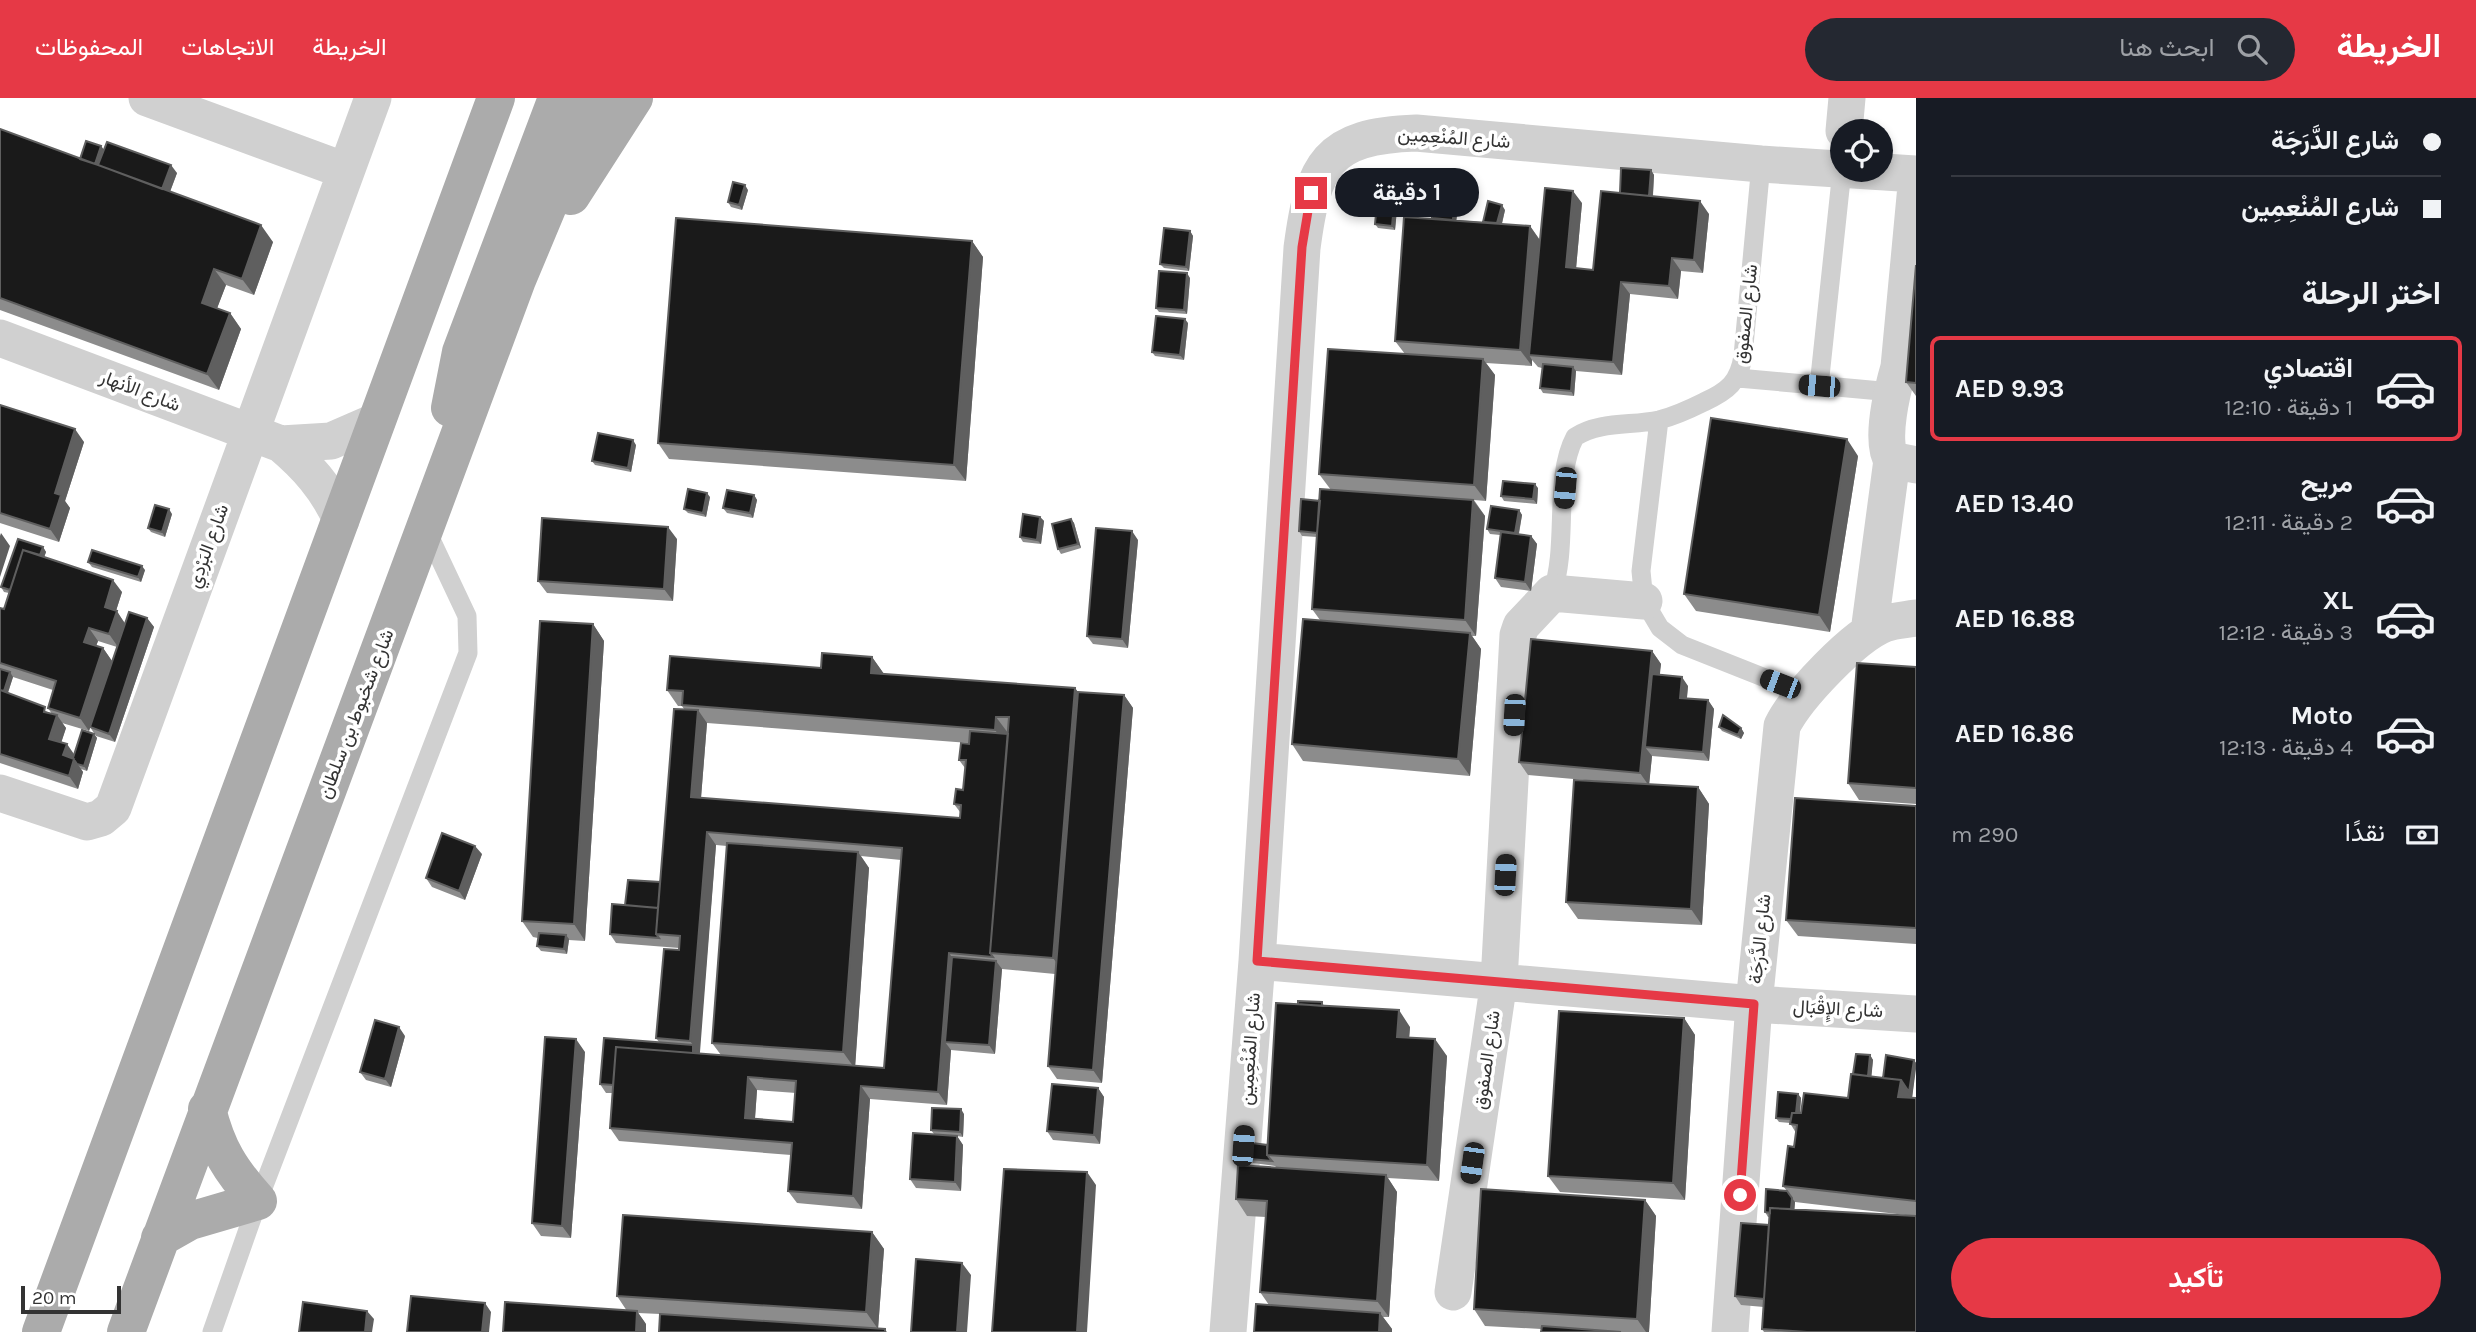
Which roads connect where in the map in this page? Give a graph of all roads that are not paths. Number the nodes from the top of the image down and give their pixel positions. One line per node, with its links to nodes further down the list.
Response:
1 (147, 98): 12 (street)
2 (373, 98): 12 (street, شارع البَرْدِي)
3 (496, 98): 22 (main road)
4 (557, 98): 25 (main road)
5 (593, 98): 16 (main road, شارع شخبوط بن سلطان)
6 (634, 98): 16 (main road)
7 (1847, 98): 8 (street)
8 (1845, 119)
9 (1830, 161): 10 (street, شارع المُنْعِمِين)
10 (1761, 164): 18 (lane, شارع الصفوق); 34 (street, شارع المُنْعِمِين)
11 (1893, 170): 13 (street, شارع المُنْعِمِين)
12 (345, 171): 23 (street, شارع البَرْدِي)
13 (1916, 174)
14 (1840, 182): 19 (lane)
15 (1916, 186): 20 (street)
16 (517, 280): 25 (main road, شارع شخبوط بن سلطان)
17 (0, 338): 23 (street, شارع الأنهار)
18 (1738, 378): 19 (lane); 21 (lane, شارع الصفوق)
19 (1819, 386): 20 (lane)
20 (1892, 393): 24 (street)
21 (1659, 420): 28 (lane, شارع الصفوق); 29 (lane)
22 (377, 421): 23 (street, شارع الأنهار); 26 (main road)
23 (265, 438): 26 (street, شارع الأنهار); 33 (street, شارع البَرْدِي)
24 (1904, 463): 31 (street)
25 (447, 469): 27 (main road, شارع شخبوط بن سلطان)
26 (341, 520): 42 (main road)
27 (426, 529): 38 (main road, شارع شخبوط بن سلطان); 39 (lane)
28 (1552, 593): 29 (street); 35 (street, شارع الصفوق)
29 (1644, 601): 32 (lane)
30 (1916, 618): 31 (street, شارع الدَّرَجَة)
31 (1868, 632): 32 (street, شارع الدَّرَجَة)
32 (1803, 693): 36 (street, شارع الدَّرَجَة)
33 (0, 793)
34 (1257, 961): 35 (street, شارع الإِقْبَال); 45 (street, شارع المُنْعِمِين)
35 (1499, 981): 36 (street, شارع الإِقْبَال); 41 (street, شارع الصفوق)
36 (1754, 1004): 37 (street, شارع الإِقْبَال); 46 (street, شارع الدَّرَجَة)
37 (1916, 1014)
38 (207, 1109): 39 (main road); 40 (main road, شارع شخبوط بن سلطان)
39 (258, 1200): 40 (main road); 44 (lane)
40 (160, 1238): 43 (main road, شارع شخبوط بن سلطان)
41 (1453, 1292)
42 (41, 1332)
43 (126, 1332)
44 (212, 1332)
45 (1228, 1332)
46 (1730, 1332)

